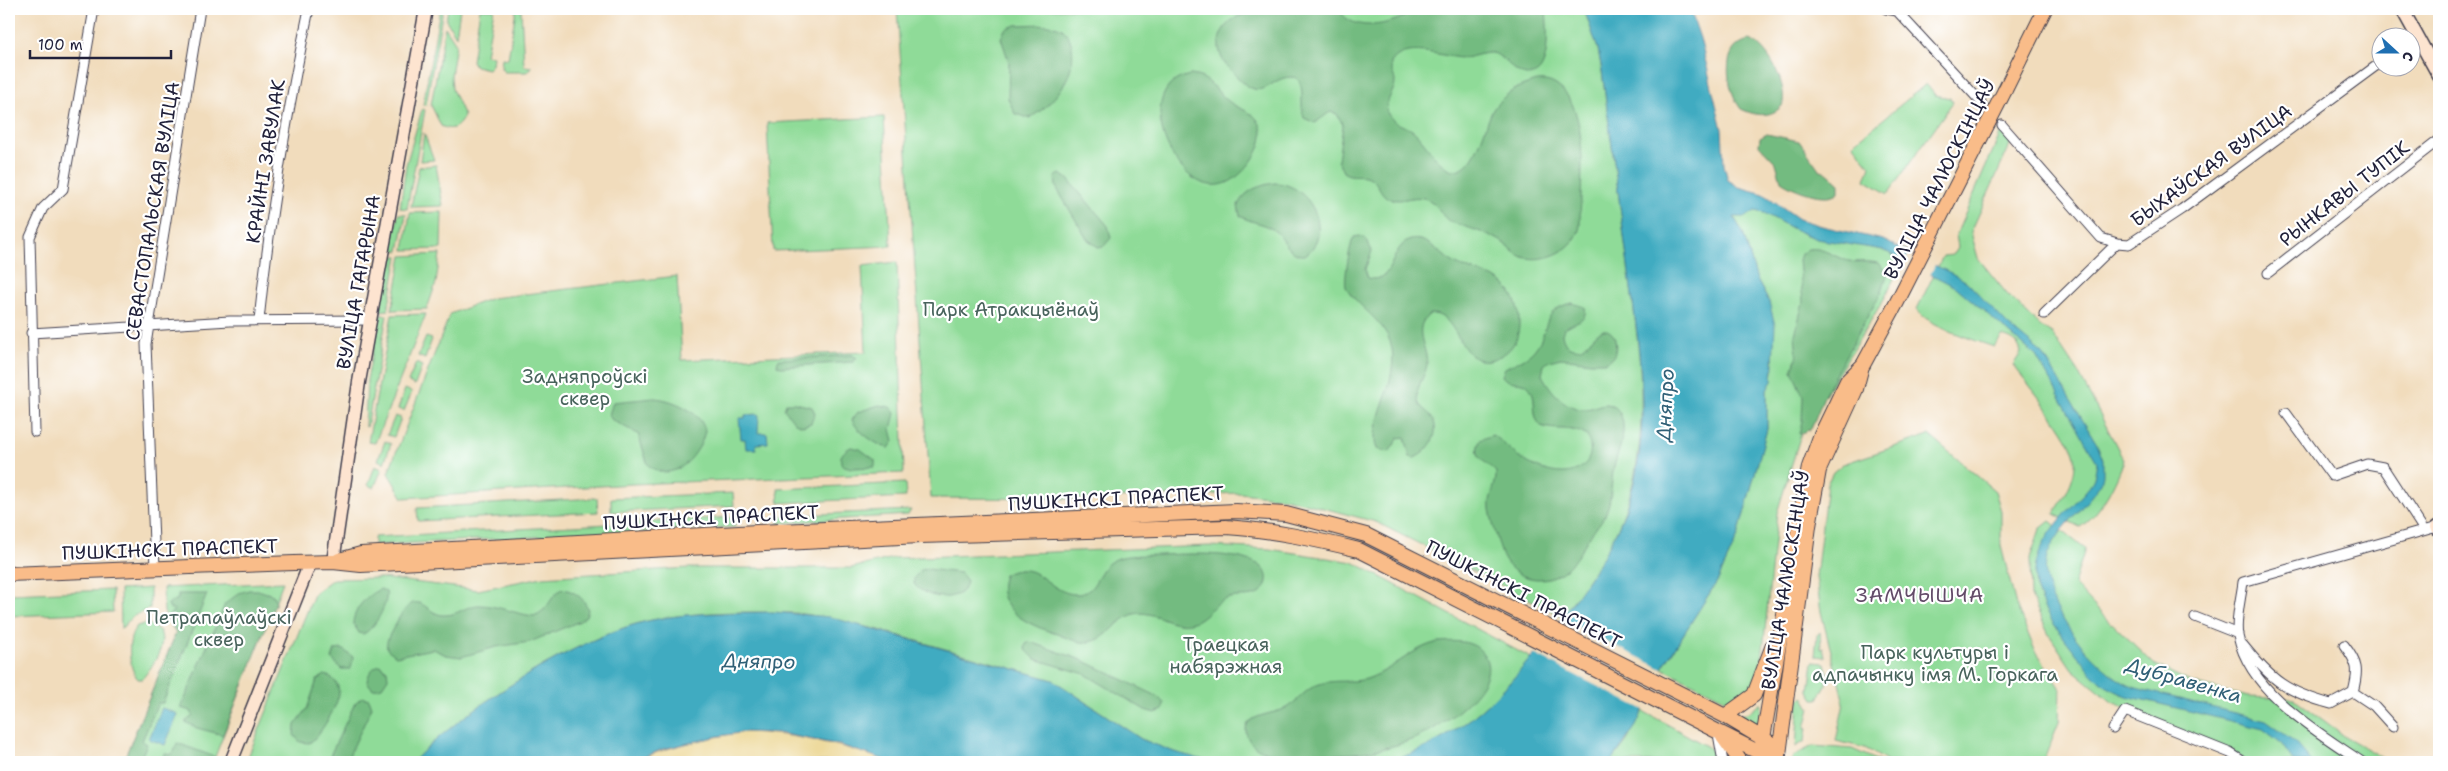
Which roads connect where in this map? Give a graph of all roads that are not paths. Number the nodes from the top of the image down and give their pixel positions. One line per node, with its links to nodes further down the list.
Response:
1 (94, 9): 22 (street)
2 (200, 9): 21 (street, СЕВАСТОПАЛЬСКАЯ ВУЛІЦА)
3 (309, 9): 19 (street, КРАЙНІ ЗАВУЛАК)
4 (426, 9): 20 (main road, ВУЛІЦА ГАГАРЫНА)
5 (1886, 9): 8 (street)
6 (2045, 9): 23 (main road, ВУЛІЦА ЧАЛЮСКІНЦАЎ, bridge)
7 (2402, 9): 9 (main road)
8 (1900, 10): 13 (street)
9 (2409, 28)
10 (2420, 49): 12 (main road)
11 (2370, 70): 16 (street, БЫХАЎСКАЯ ВУЛІЦА)
12 (2439, 76)
13 (1981, 102)
14 (2002, 125): 16 (street)
15 (2439, 140): 17 (street, РЫНКАВЫ ТУПІК)
16 (2117, 243): 18 (street, БЫХАЎСКАЯ ВУЛІЦА)
17 (2268, 273)
18 (2044, 314)
19 (259, 320): 20 (street); 21 (street)
20 (370, 320): 28 (main road, ВУЛІЦА ГАГАРЫНА)
21 (148, 326): 22 (street); 30 (street, СЕВАСТОПАЛЬСКАЯ ВУЛІЦА)
22 (31, 333): 25 (street)
23 (1863, 365): 32 (main road, ВУЛІЦА ЧАЛЮСКІНЦАЎ); 42 (main road, ВУЛІЦА ЧАЛЮСКІНЦАЎ)
24 (2286, 413): 27 (street)
25 (35, 432)
26 (2438, 528): 27 (street)
27 (2424, 530): 34 (street)
28 (333, 562): 29 (main road, ПУШКІНСКІ ПРАСПЕКТ); 37 (main road, ПУШКІНСКІ ПРАСПЕКТ); 40 (main road, ПУШКІНСКІ ПРАСПЕКТ)
29 (310, 563): 30 (main road, ПУШКІНСКІ ПРАСПЕКТ); 44 (main road)
30 (155, 568): 31 (main road, ПУШКІНСКІ ПРАСПЕКТ)
31 (9, 574)
32 (1789, 582): 37 (main road); 41 (main road, ВУЛІЦА ЧАЛЮСКІНЦАЎ)
33 (2195, 617): 34 (street)
34 (2238, 637): 36 (street); 48 (street)
35 (2344, 645): 36 (street)
36 (2353, 692): 38 (street)
37 (1725, 716): 41 (main road, ПУШКІНСКІ ПРАСПЕКТ)
38 (2393, 727)
39 (2112, 729): 47 (street)
40 (1717, 731): 43 (main road, ПУШКІНСКІ ПРАСПЕКТ); 45 (street); 46 (main road, ПУШКІНСКІ ПРАСПЕКТ)
41 (1762, 738): 42 (main road, ПУШКІНСКІ ПРАСПЕКТ); 43 (main road, ВУЛІЦА ЧАЛЮСКІНЦАЎ)
42 (1778, 755): 43 (main road)
43 (1759, 757)
44 (231, 762)
45 (1723, 762)
46 (1741, 762)
47 (2244, 762)
48 (2362, 762)

